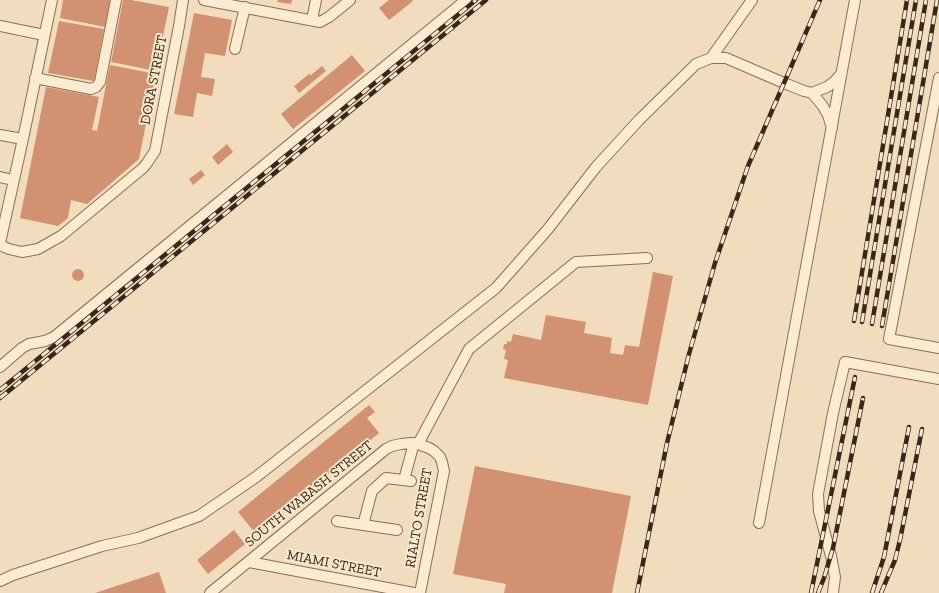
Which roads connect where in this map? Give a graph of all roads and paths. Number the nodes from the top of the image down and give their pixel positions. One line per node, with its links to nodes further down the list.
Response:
1 (52, 0): 13 (street)
2 (116, 0): 17 (street)
3 (183, 0): 26 (street, DORA STREET)
4 (204, 0): 10 (street)
5 (316, 0): 11 (street)
6 (350, 0): 11 (street)
7 (466, 0): 29 (street)
8 (752, 0): 15 (street)
9 (855, 0): 16 (street)
10 (245, 7): 11 (street); 14 (street)
11 (312, 20)
12 (0, 26): 13 (street)
13 (44, 35): 17 (street)
14 (235, 49)
15 (711, 58): 19 (street); 37 (street)
16 (842, 73): 19 (street); 20 (street)
17 (35, 78): 22 (street)
18 (939, 78): 28 (street)
19 (812, 93): 20 (street)
20 (832, 128): 33 (street)
21 (0, 135): 22 (street)
22 (23, 139): 24 (street)
23 (0, 177): 24 (street)
24 (13, 180): 25 (street)
25 (2, 224): 26 (street)
26 (0, 244)
27 (647, 258): 31 (street)
28 (939, 348)
29 (0, 367)
30 (939, 379): 41 (street)
31 (416, 444): 34 (street); 36 (street, SOUTH WABASH STREET); 40 (street, RIALTO STREET)
32 (337, 521): 34 (street)
33 (759, 523)
34 (363, 525): 35 (street)
35 (397, 530)
36 (249, 562): 38 (street, SOUTH WABASH STREET); 39 (street, MIAMI STREET)
37 (0, 581)
38 (210, 593)
39 (414, 593)
40 (420, 593)
41 (833, 593)

